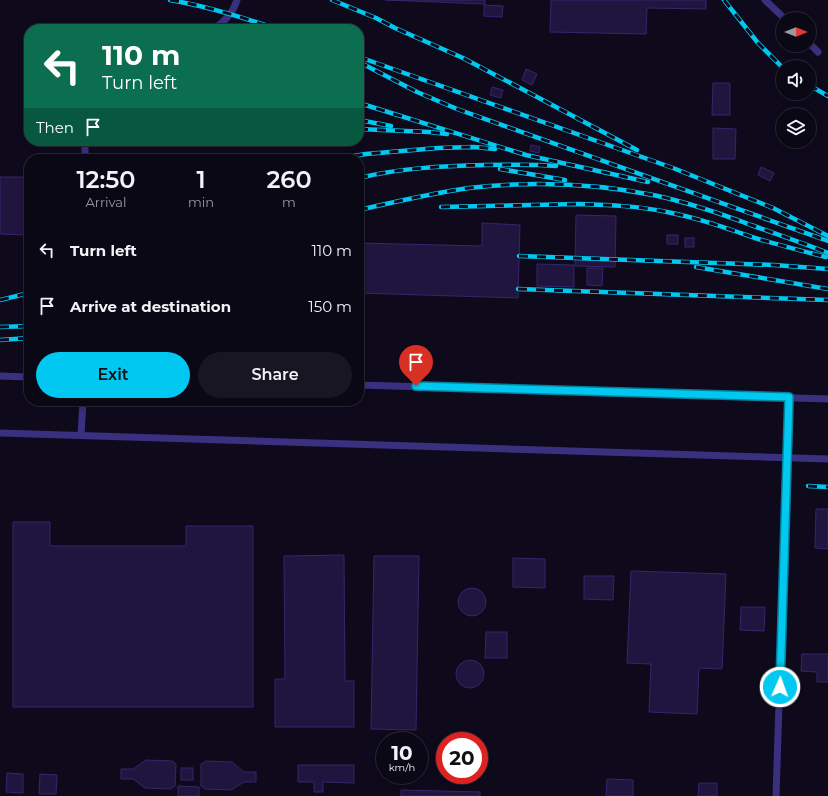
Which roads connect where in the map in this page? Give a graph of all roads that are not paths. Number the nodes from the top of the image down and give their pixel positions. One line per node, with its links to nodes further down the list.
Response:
1 (237, 0): 4 (lane)
2 (765, 0): 3 (lane)
3 (777, 12)
4 (221, 24)
5 (0, 376): 6 (lane)
6 (24, 376)
7 (364, 385): 8 (lane)
8 (789, 397): 9 (lane); 13 (lane)
9 (828, 399)
10 (82, 406): 12 (lane)
11 (0, 433): 12 (lane)
12 (82, 435): 13 (lane)
13 (787, 458): 14 (lane); 15 (lane)
14 (828, 459)
15 (776, 796)

